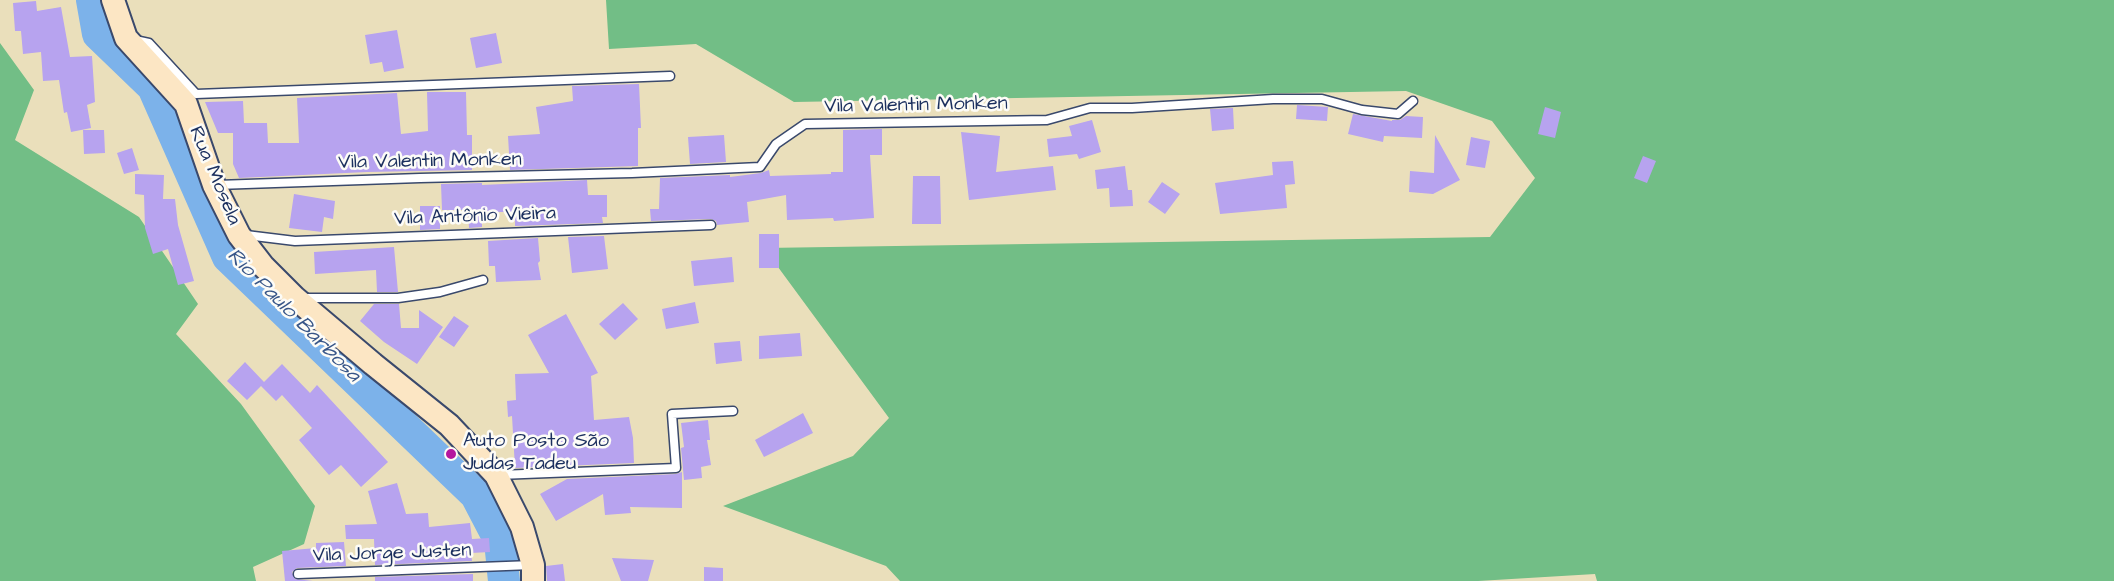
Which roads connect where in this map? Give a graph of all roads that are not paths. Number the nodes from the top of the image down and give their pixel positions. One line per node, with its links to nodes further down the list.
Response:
1 (113, 0): 2 (street, Rua Mosela)
2 (126, 38): 3 (lane); 5 (street, Rua Mosela)
3 (670, 76)
4 (1413, 101): 5 (lane, Vila Valentin Monken)
5 (214, 185): 7 (street, Rua Mosela)
6 (711, 225): 7 (lane, Vila Antônio Vieira)
7 (239, 235): 9 (street, Rua Mosela)
8 (483, 280): 9 (lane)
9 (295, 298): 11 (street, Rua Mosela)
10 (733, 411): 11 (lane)
11 (496, 475): 12 (street, Rua Mosela)
12 (533, 573): 13 (lane, Vila Jorge Justen)
13 (298, 574)

